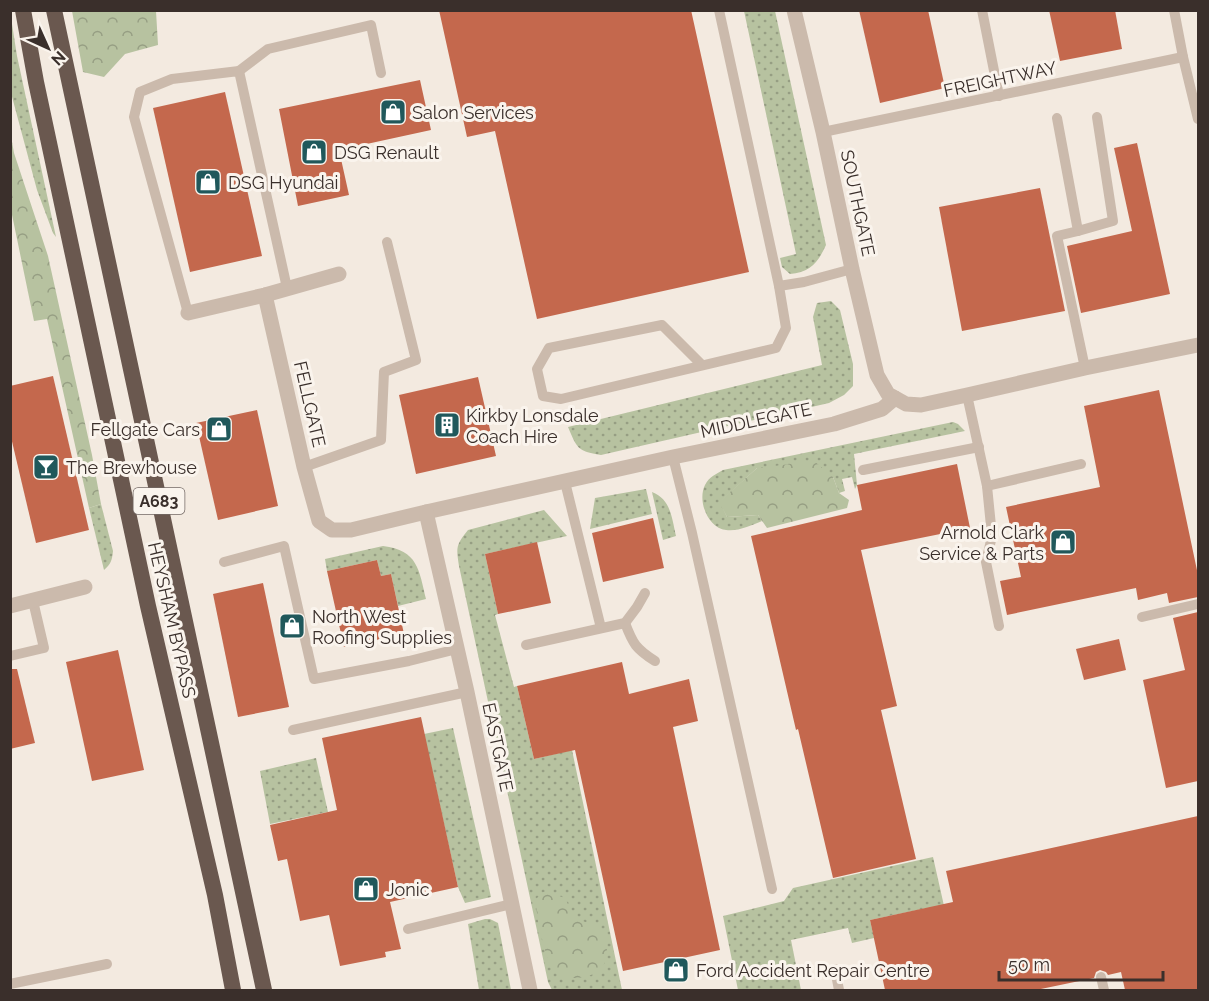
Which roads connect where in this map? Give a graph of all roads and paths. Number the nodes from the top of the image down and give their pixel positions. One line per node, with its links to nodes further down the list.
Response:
1 (23, 10): 60 (highway, HEYSHAM BYPASS / A683)
2 (54, 10): 61 (highway, HEYSHAM BYPASS / A683)
3 (719, 10): 19 (lane)
4 (794, 10): 14 (street, SOUTHGATE)
5 (982, 10): 10 (lane)
6 (1174, 10): 7 (lane)
7 (1183, 57): 10 (lane, FREIGHTWAY); 13 (lane)
8 (239, 71): 9 (lane); 20 (lane); 22 (lane)
9 (381, 73)
10 (999, 96): 14 (lane, FREIGHTWAY)
11 (1097, 117): 15 (lane)
12 (1057, 118): 15 (lane)
13 (1198, 119)
14 (823, 132): 17 (street, SOUTHGATE)
15 (1078, 231): 25 (lane)
16 (387, 242): 31 (lane)
17 (852, 269): 19 (lane); 27 (street, SOUTHGATE)
18 (339, 274): 20 (street)
19 (779, 286): 24 (lane)
20 (287, 288): 21 (street)
21 (265, 295): 22 (street); 31 (street, FELLGATE)
22 (188, 313)
23 (1198, 345): 25 (street)
24 (702, 365): 24 (lane)
25 (1085, 368): 26 (street)
26 (968, 395): 27 (street); 28 (lane)
27 (895, 398): 29 (street, MIDDLEGATE)
28 (979, 447): 32 (lane); 34 (lane)
29 (673, 457): 33 (street, MIDDLEGATE); 53 (lane)
30 (1081, 464): 34 (lane)
31 (304, 467): 36 (street, FELLGATE)
32 (863, 470)
33 (565, 482): 35 (street, MIDDLEGATE); 46 (lane)
34 (987, 486): 45 (lane)
35 (426, 512): 36 (street, MIDDLEGATE); 48 (street, EASTGATE)
36 (319, 521)
37 (224, 562): 48 (lane)
38 (85, 587): 40 (street)
39 (645, 593): 44 (lane)
40 (33, 601): 42 (street); 49 (lane)
41 (1198, 604): 43 (lane)
42 (10, 606)
43 (1142, 617)
44 (625, 623): 46 (lane); 50 (lane)
45 (999, 626)
46 (601, 628): 47 (lane)
47 (526, 645)
48 (457, 649): 51 (street, EASTGATE)
49 (10, 656)
50 (655, 661)
51 (467, 692): 52 (lane); 54 (street, EASTGATE)
52 (293, 730)
53 (772, 889)
54 (512, 904): 55 (lane); 62 (street, EASTGATE)
55 (408, 929)
56 (107, 964): 59 (lane)
57 (835, 969): 63 (lane)
58 (1101, 976): 64 (lane)
59 (10, 984)
60 (233, 990)
61 (264, 990)
62 (530, 990)
63 (839, 990)
64 (1104, 990)

